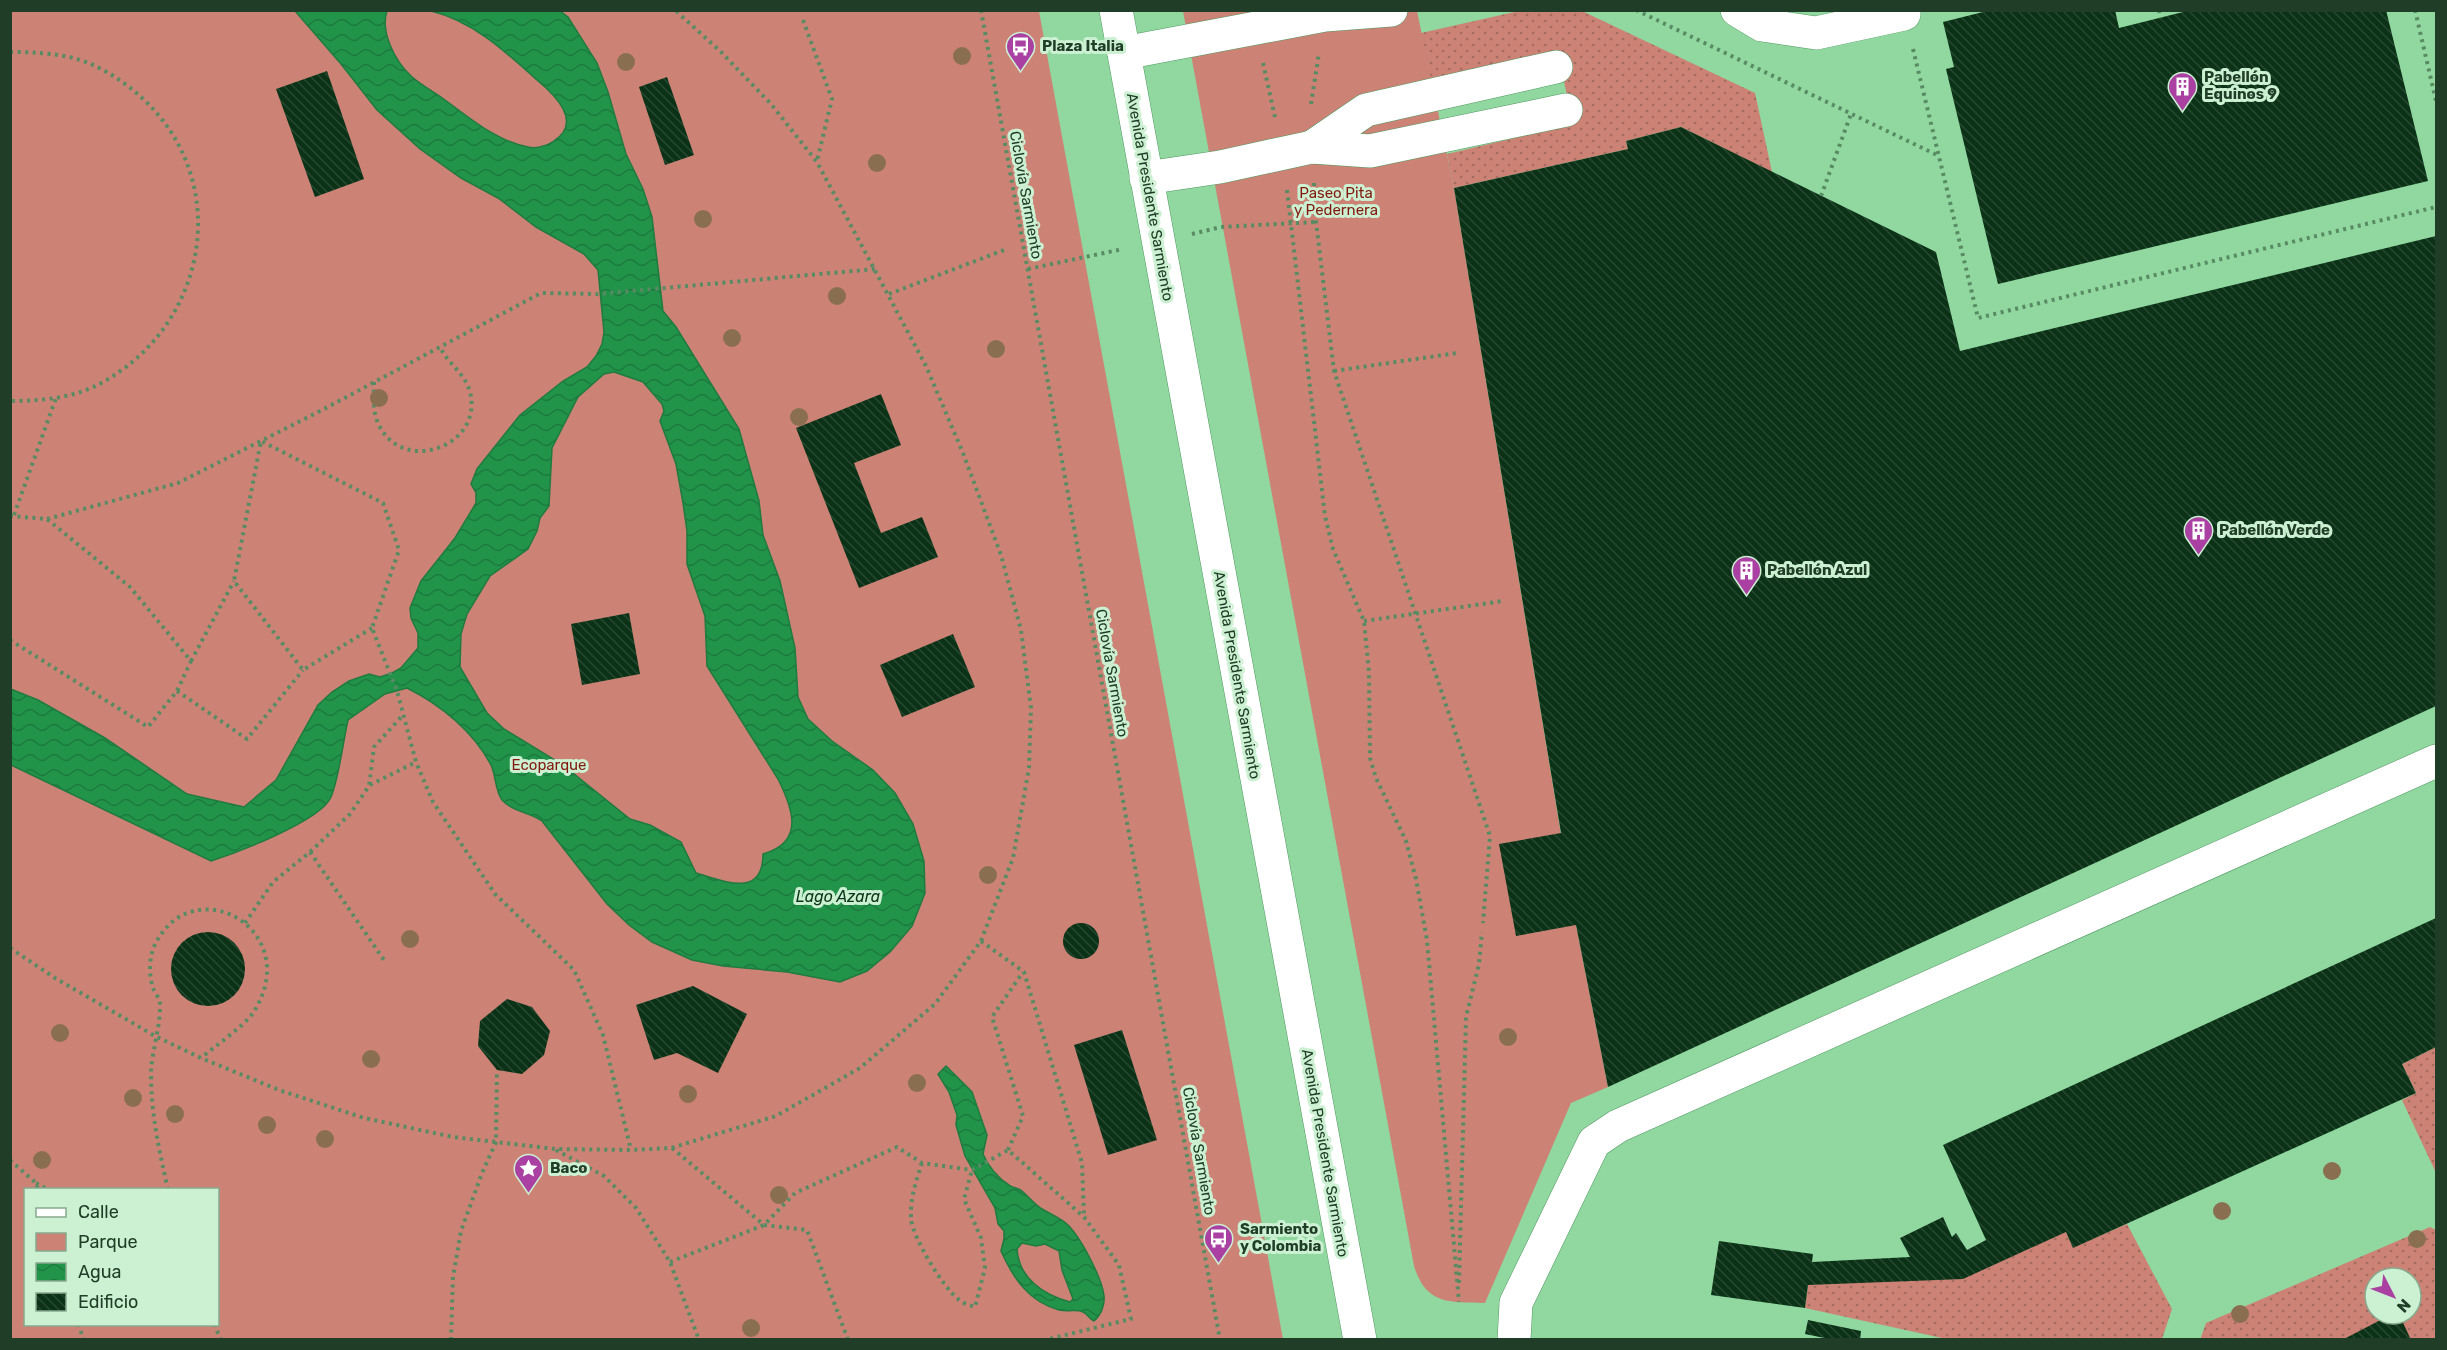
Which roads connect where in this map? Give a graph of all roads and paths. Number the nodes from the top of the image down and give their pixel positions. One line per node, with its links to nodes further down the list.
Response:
1 (675, 10): 22 (path)
2 (981, 10): 81 (path, Ciclovía Sarmiento)
3 (1116, 10): 15 (main road, Avenida Presidente Sarmiento)
4 (1390, 10): 10 (main road)
5 (1636, 10): 19 (path)
6 (1737, 10): 9 (main road)
7 (2159, 10): 11 (path)
8 (2415, 10): 17 (path)
9 (1903, 12): 21 (path)
10 (1325, 15): 13 (main road); 20 (path)
11 (2161, 18)
12 (803, 20): 22 (path)
13 (1255, 28): 15 (main road); 20 (path)
14 (10, 52): 33 (path)
15 (1124, 53): 23 (main road, Avenida Presidente Sarmiento)
16 (1556, 67): 20 (main road)
17 (2436, 101)
18 (1566, 110): 20 (main road)
19 (1851, 114): 21 (path); 24 (path)
20 (1297, 150): 23 (main road); 31 (path); 41 (path)
21 (1940, 156): 25 (path)
22 (817, 162): 27 (path)
23 (1146, 178): 82 (main road, Avenida Presidente Sarmiento)
24 (1821, 196)
25 (2436, 207)
26 (1004, 250): 28 (path)
27 (875, 269): 28 (path); 29 (path)
28 (889, 294): 55 (path)
29 (440, 347): 32 (path); 32 (path)
30 (1457, 353): 31 (path)
31 (1334, 371): 40 (path)
32 (374, 382): 35 (path)
33 (56, 398): 34 (path); 36 (path)
34 (10, 401)
35 (261, 441): 37 (path); 38 (path); 42 (path)
36 (12, 516): 37 (path)
37 (47, 519): 44 (path)
38 (234, 581): 44 (path); 45 (path)
39 (1503, 601): 40 (path)
40 (1415, 613): 41 (path); 53 (path)
41 (1364, 621): 54 (path)
42 (372, 628): 45 (path); 47 (path)
43 (10, 640): 46 (path)
44 (191, 661): 46 (path)
45 (303, 670): 46 (path)
46 (177, 691)
47 (404, 714): 49 (path); 50 (path)
48 (2436, 761): 83 (main road)
49 (416, 762): 50 (path); 65 (path)
50 (369, 786): 51 (path)
51 (310, 852): 52 (path); 57 (path)
52 (245, 923): 59 (path); 60 (path)
53 (1482, 923)
54 (1482, 932)
55 (981, 941): 58 (path); 63 (path)
56 (10, 948): 59 (path)
57 (386, 963)
58 (1024, 972): 66 (path); 74 (path)
59 (155, 1036): 60 (path); 73 (path)
60 (201, 1058): 62 (path)
61 (497, 1070): 62 (path)
62 (496, 1142): 64 (path); 77 (path)
63 (672, 1148): 65 (path); 75 (path)
64 (555, 1149): 65 (path); 76 (path)
65 (631, 1150)
66 (1008, 1150): 69 (path); 74 (path)
67 (10, 1160): 70 (path)
68 (922, 1163): 69 (path); 69 (path); 75 (path)
69 (975, 1169)
70 (36, 1183): 71 (path); 72 (path)
71 (37, 1188)
72 (45, 1188)
73 (168, 1188)
74 (1084, 1217): 80 (path)
75 (764, 1225): 76 (path); 79 (path)
76 (670, 1262): 78 (path)
77 (451, 1340)
78 (699, 1340)
79 (848, 1340)
80 (1045, 1340)
81 (1220, 1340)
82 (1360, 1340)
83 (1514, 1340)

